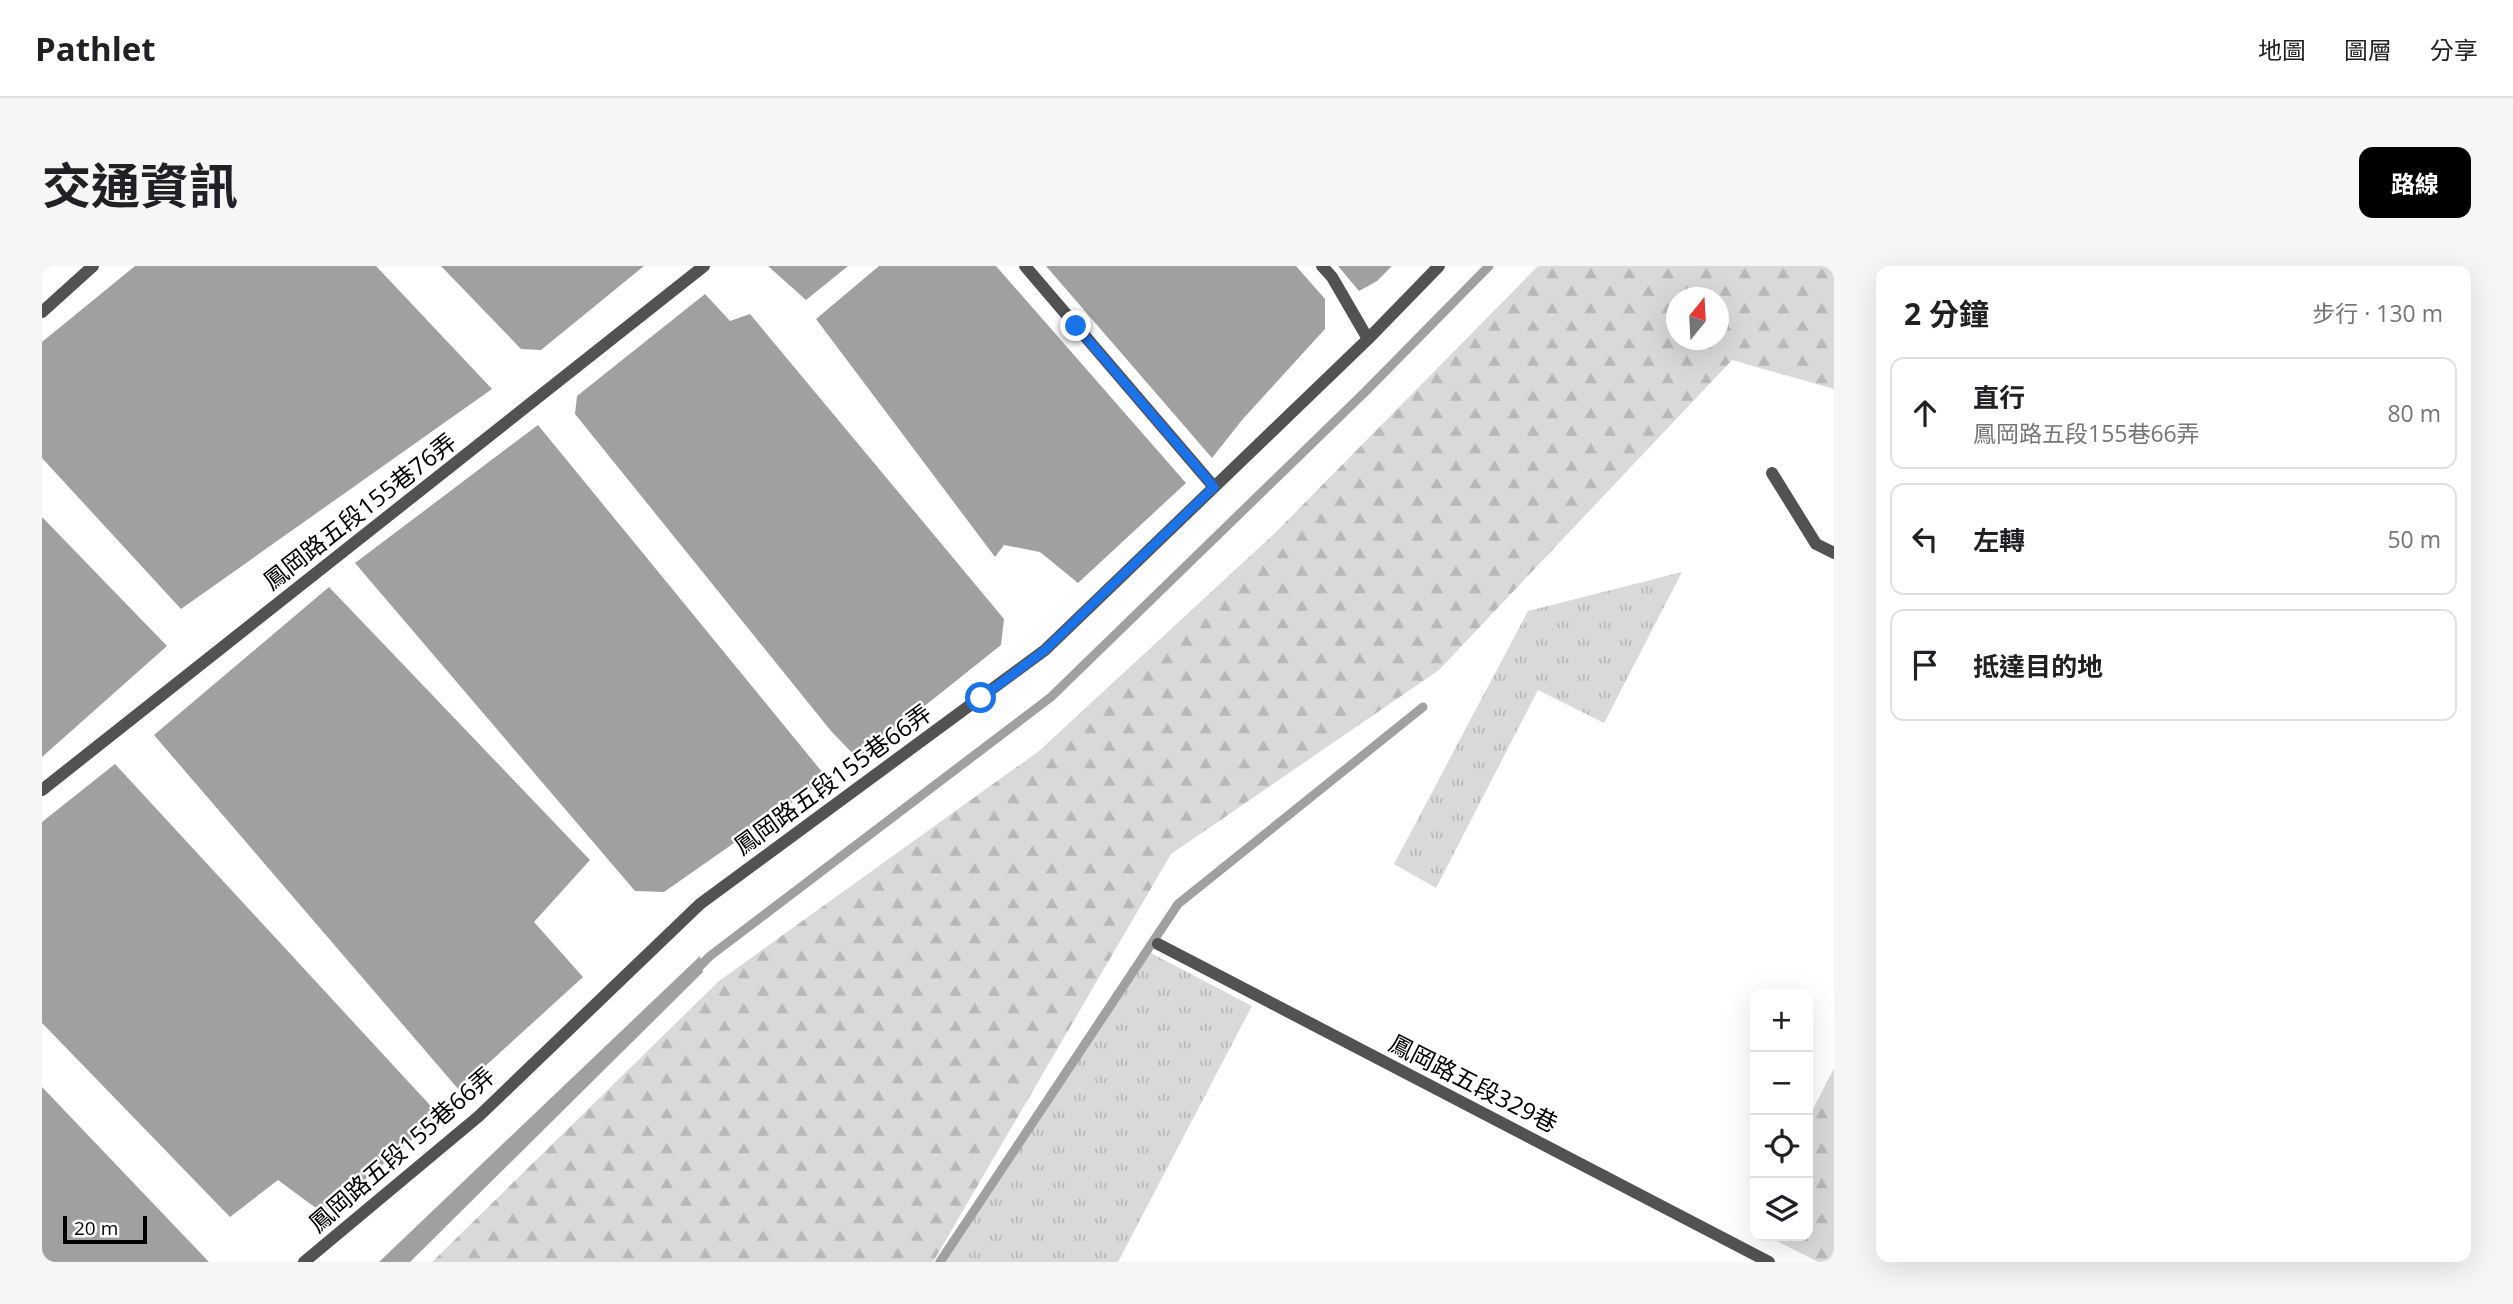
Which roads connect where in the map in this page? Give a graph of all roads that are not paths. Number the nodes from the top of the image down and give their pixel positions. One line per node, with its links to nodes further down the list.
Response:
1 (93, 266): 6 (lane)
2 (704, 266): 11 (lane, 鳳岡路五段155巷76弄)
3 (1025, 266): 9 (lane)
4 (1322, 266): 7 (lane)
5 (1439, 266): 7 (lane, 鳳岡路五段155巷66弄)
6 (42, 312)
7 (1368, 339): 9 (lane, 鳳岡路五段155巷66弄)
8 (1772, 474): 10 (lane)
9 (1214, 487): 13 (lane, 鳳岡路五段155巷66弄)
10 (1834, 553)
11 (42, 790)
12 (1158, 944): 14 (lane, 鳳岡路五段329巷)
13 (304, 1262)
14 (1769, 1262)

